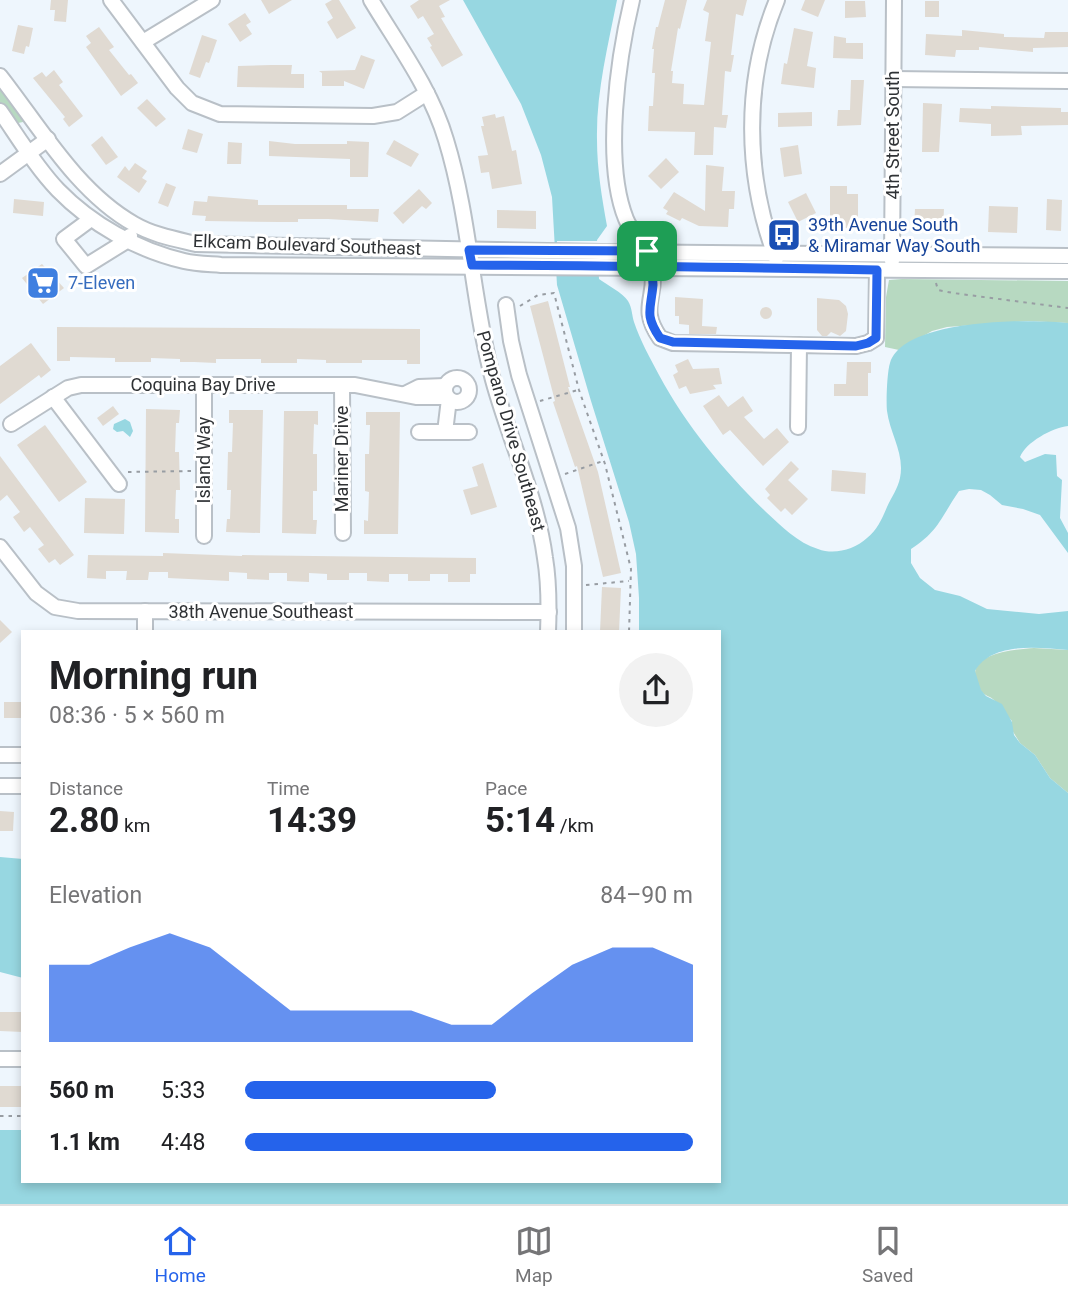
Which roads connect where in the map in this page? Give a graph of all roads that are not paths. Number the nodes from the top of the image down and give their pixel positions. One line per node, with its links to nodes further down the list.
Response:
1 (111, 0): 7 (street)
2 (212, 0): 7 (street)
3 (371, 0): 11 (street, Pompano Drive Southeast)
4 (632, 0): 21 (street)
5 (777, 0): 22 (street)
6 (894, 0): 9 (street, 4th Street South)
7 (143, 42): 11 (street)
8 (0, 76): 13 (street, Elkcam Boulevard Southeast)
9 (893, 79): 10 (street); 23 (street, 4th Street South)
10 (1068, 80)
11 (427, 93): 20 (street, Pompano Drive Southeast)
12 (0, 111): 14 (street, Elkcam Boulevard Southeast)
13 (48, 139): 14 (street); 17 (street, Elkcam Boulevard Southeast)
14 (30, 153): 15 (street); 16 (street, Elkcam Boulevard Southeast)
15 (0, 174)
16 (91, 219): 18 (street, Elkcam Boulevard Southeast); 18 (street)
17 (136, 225): 18 (street); 19 (street, Elkcam Boulevard Southeast)
18 (128, 240): 26 (street, Elkcam Boulevard Southeast)
19 (326, 247): 20 (street, Elkcam Boulevard Southeast); 26 (street)
20 (469, 250): 25 (street, Elkcam Boulevard Southeast); 27 (street, Pompano Drive Southeast)
21 (647, 251): 22 (street); 25 (street); 28 (street)
22 (774, 253): 23 (street); 29 (street)
23 (892, 254): 24 (street); 30 (street, 4th Street South)
24 (1068, 256)
25 (601, 259): 27 (street, Elkcam Boulevard Southeast); 28 (street)
26 (327, 265): 27 (street, Elkcam Boulevard Southeast)
27 (472, 265): 34 (street, Pompano Drive Southeast)
28 (652, 267): 29 (street); 33 (street)
29 (780, 268): 30 (street)
30 (884, 270): 31 (street); 33 (street, 4th Street South)
31 (1068, 271)
32 (507, 310): 52 (street, Pompano Drive Southeast)
33 (799, 345): 40 (street)
34 (493, 380): 37 (street, Coquina Bay Drive); 49 (street, Pompano Drive Southeast)
35 (204, 385): 36 (street, Coquina Bay Drive); 38 (street, Coquina Bay Drive); 46 (street, Island Way)
36 (342, 385): 37 (street, Coquina Bay Drive); 45 (street, Mariner Drive)
37 (447, 394): 42 (street)
38 (53, 397): 39 (street, Coquina Bay Drive); 44 (street)
39 (11, 424)
40 (797, 426)
41 (419, 432): 42 (street)
42 (445, 432): 43 (street)
43 (469, 432)
44 (115, 479)
45 (343, 533)
46 (204, 536)
47 (0, 547): 48 (street, 38th Avenue Southeast)
48 (145, 611): 49 (street, 38th Avenue Southeast); 50 (street)
49 (548, 612): 51 (street, Pompano Drive Southeast)
50 (145, 630)
51 (548, 630)
52 (574, 630)
53 (0, 755): 54 (street)
54 (21, 755)
55 (0, 786): 56 (street)
56 (21, 786)
57 (0, 1059): 58 (street)
58 (21, 1059)

